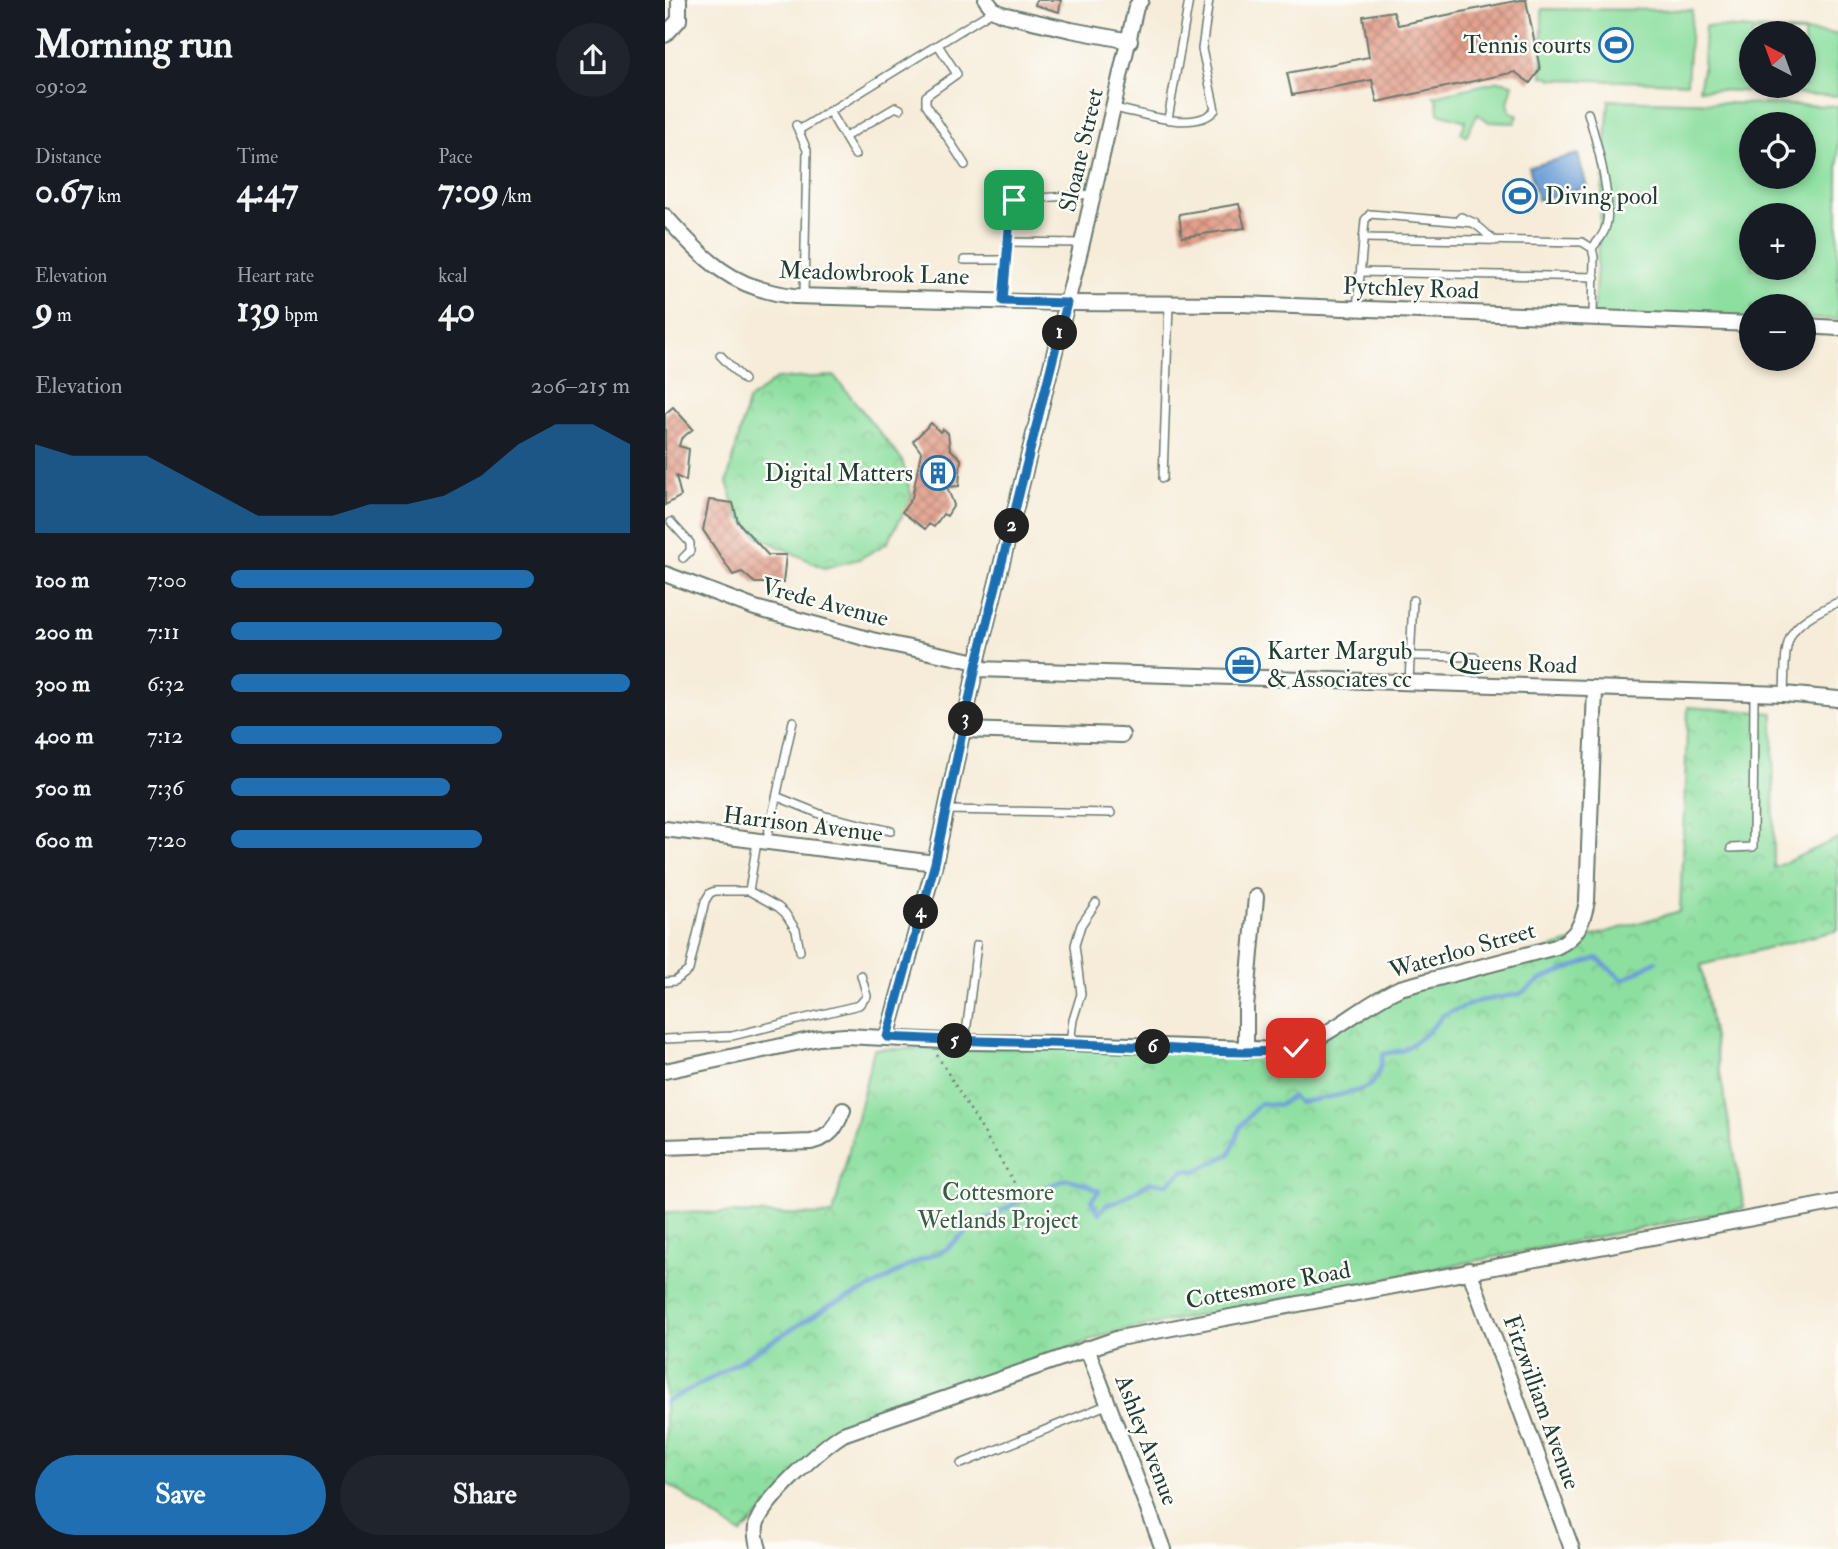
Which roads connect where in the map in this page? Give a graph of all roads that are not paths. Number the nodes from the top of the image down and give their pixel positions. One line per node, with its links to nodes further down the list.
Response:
1 (679, 0): 6 (street)
2 (1189, 0): 13 (lane)
3 (1209, 0): 13 (lane)
4 (1137, 2): 7 (street, Sloane Street)
5 (990, 5): 7 (street); 8 (lane)
6 (665, 35)
7 (1130, 41): 9 (street, Sloane Street)
8 (938, 46): 11 (lane); 16 (lane)
9 (1114, 108): 13 (lane); 17 (street, Sloane Street)
10 (900, 109): 14 (lane)
11 (829, 111): 14 (lane); 28 (lane)
12 (1588, 113): 23 (lane)
13 (1168, 119)
14 (845, 137): 15 (lane)
15 (855, 155)
16 (965, 165)
17 (1094, 194): 21 (lane); 22 (street, Sloane Street)
18 (665, 216): 28 (street, Meadowbrook Lane)
19 (1363, 238): 20 (lane); 20 (lane); 26 (lane)
20 (1495, 241): 23 (lane)
21 (1008, 242): 22 (lane); 25 (lane)
22 (1082, 243): 30 (street, Sloane Street)
23 (1592, 248): 27 (lane)
24 (964, 260): 25 (lane)
25 (1006, 260): 29 (lane)
26 (1361, 272): 27 (lane); 32 (lane)
27 (1595, 277): 33 (lane)
28 (804, 296): 29 (street, Meadowbrook Lane)
29 (1003, 301): 30 (street, Meadowbrook Lane)
30 (1067, 303): 31 (street, Pytchley Road); 47 (street, Sloane Street)
31 (1169, 303): 32 (street, Pytchley Road); 39 (lane)
32 (1357, 309): 33 (street, Pytchley Road)
33 (1593, 319): 34 (street, Pytchley Road)
34 (1739, 324)
35 (1816, 327): 36 (street)
36 (1838, 328)
37 (720, 355): 38 (lane)
38 (744, 380)
39 (1163, 478)
40 (671, 522): 41 (lane)
41 (683, 558)
42 (665, 574): 47 (street, Vrede Avenue)
43 (1413, 600): 45 (lane)
44 (1838, 602): 51 (lane)
45 (1412, 656): 46 (lane); 48 (lane)
46 (1475, 657)
47 (977, 666): 48 (street, Queens Road); 54 (street, Sloane Street)
48 (1409, 683): 49 (street, Queens Road)
49 (1595, 688): 50 (street, Queens Road); 75 (street, Waterloo Street)
50 (1754, 693): 51 (street, Queens Road); 62 (lane)
51 (1784, 694): 52 (street, Queens Road)
52 (1838, 699)
53 (793, 721): 56 (lane)
54 (964, 730): 55 (street); 57 (street, Sloane Street)
55 (1122, 735)
56 (778, 797): 60 (lane); 61 (lane)
57 (946, 810): 58 (lane); 63 (street, Sloane Street)
58 (1111, 813)
59 (665, 829): 61 (street, Harrison Avenue)
60 (891, 831)
61 (762, 842): 63 (street, Harrison Avenue); 64 (lane)
62 (1731, 848)
63 (935, 863): 71 (street, Sloane Street)
64 (749, 891): 68 (lane); 70 (lane)
65 (1256, 897): 75 (street)
66 (1096, 903): 74 (lane)
67 (977, 945): 73 (lane)
68 (800, 951)
69 (861, 975): 72 (lane)
70 (665, 982)
71 (887, 1037): 73 (street, Waterloo Street); 76 (street, Waterloo Street)
72 (665, 1039)
73 (965, 1042): 74 (street, Waterloo Street)
74 (1070, 1043): 75 (street, Waterloo Street)
75 (1246, 1051)
76 (665, 1071)
77 (843, 1110): 78 (street)
78 (665, 1147)
79 (1838, 1202): 80 (street, Cottesmore Road)
80 (1469, 1270): 81 (street, Cottesmore Road); 86 (street, Fitzwilliam Avenue)
81 (1087, 1348): 82 (street, Ashley Avenue); 84 (street, Cottesmore Road)
82 (1109, 1404): 83 (lane); 85 (street, Ashley Avenue)
83 (961, 1464)
84 (759, 1549)
85 (1163, 1549)
86 (1573, 1549)

